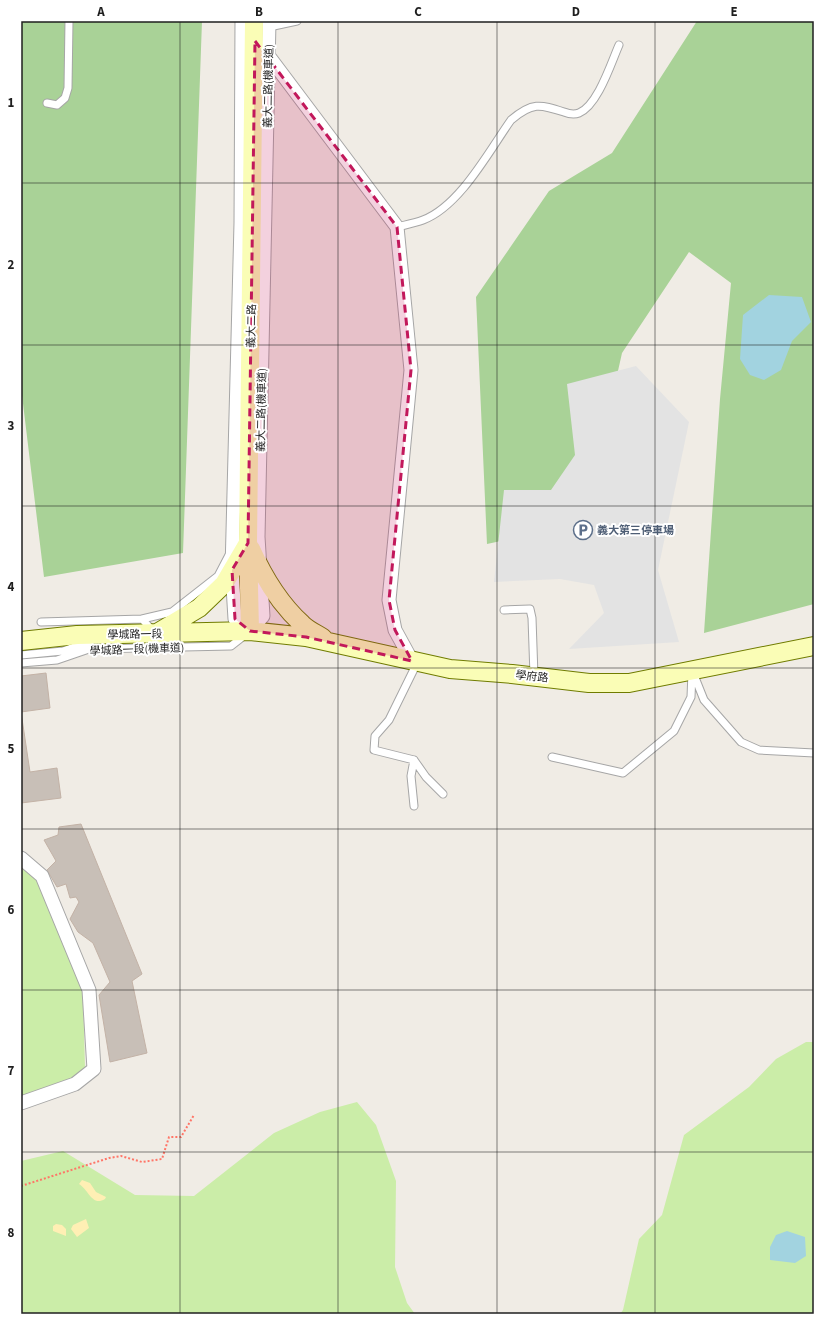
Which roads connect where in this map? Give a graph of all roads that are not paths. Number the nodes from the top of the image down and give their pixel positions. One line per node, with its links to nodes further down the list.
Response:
1 (69, 21): 8 (lane)
2 (242, 21): 10 (street)
3 (297, 21): 4 (lane)
4 (264, 23): 5 (street, 義大二路); 7 (street, 義大二路(機車道))
5 (255, 41): 7 (street); 10 (street, 義大二路)
6 (618, 45): 9 (lane)
7 (269, 57): 9 (street); 11 (street, 義大二路(機車道))
8 (46, 103)
9 (396, 227): 23 (street)
10 (241, 544): 11 (street); 12 (street); 14 (lane); 16 (street, 義大二路)
11 (260, 568): 16 (street, 義大二路(機車道)); 20 (street)
12 (232, 570): 16 (street); 17 (street)
13 (504, 610): 26 (lane)
14 (142, 619): 15 (lane); 17 (lane, 學城路一段(機車道))
15 (41, 622)
16 (250, 631): 17 (street, 學城路一段); 20 (street, 學府路); 24 (lane, 學城路一段(機車道))
17 (156, 634): 18 (street, 學城路一段)
18 (109, 635): 19 (street, 學城路一段); 22 (lane)
19 (21, 641)
20 (331, 643): 23 (street, 學府路)
21 (814, 646): 25 (street, 學府路)
22 (21, 655)
23 (414, 662): 26 (street, 學府路); 29 (lane)
24 (21, 663)
25 (692, 671): 26 (street, 學府路); 27 (lane); 28 (lane)
26 (534, 676)
27 (814, 752)
28 (552, 757)
29 (414, 760): 30 (lane); 31 (lane)
30 (443, 794)
31 (414, 806)
32 (21, 858): 33 (street)
33 (21, 1104)

